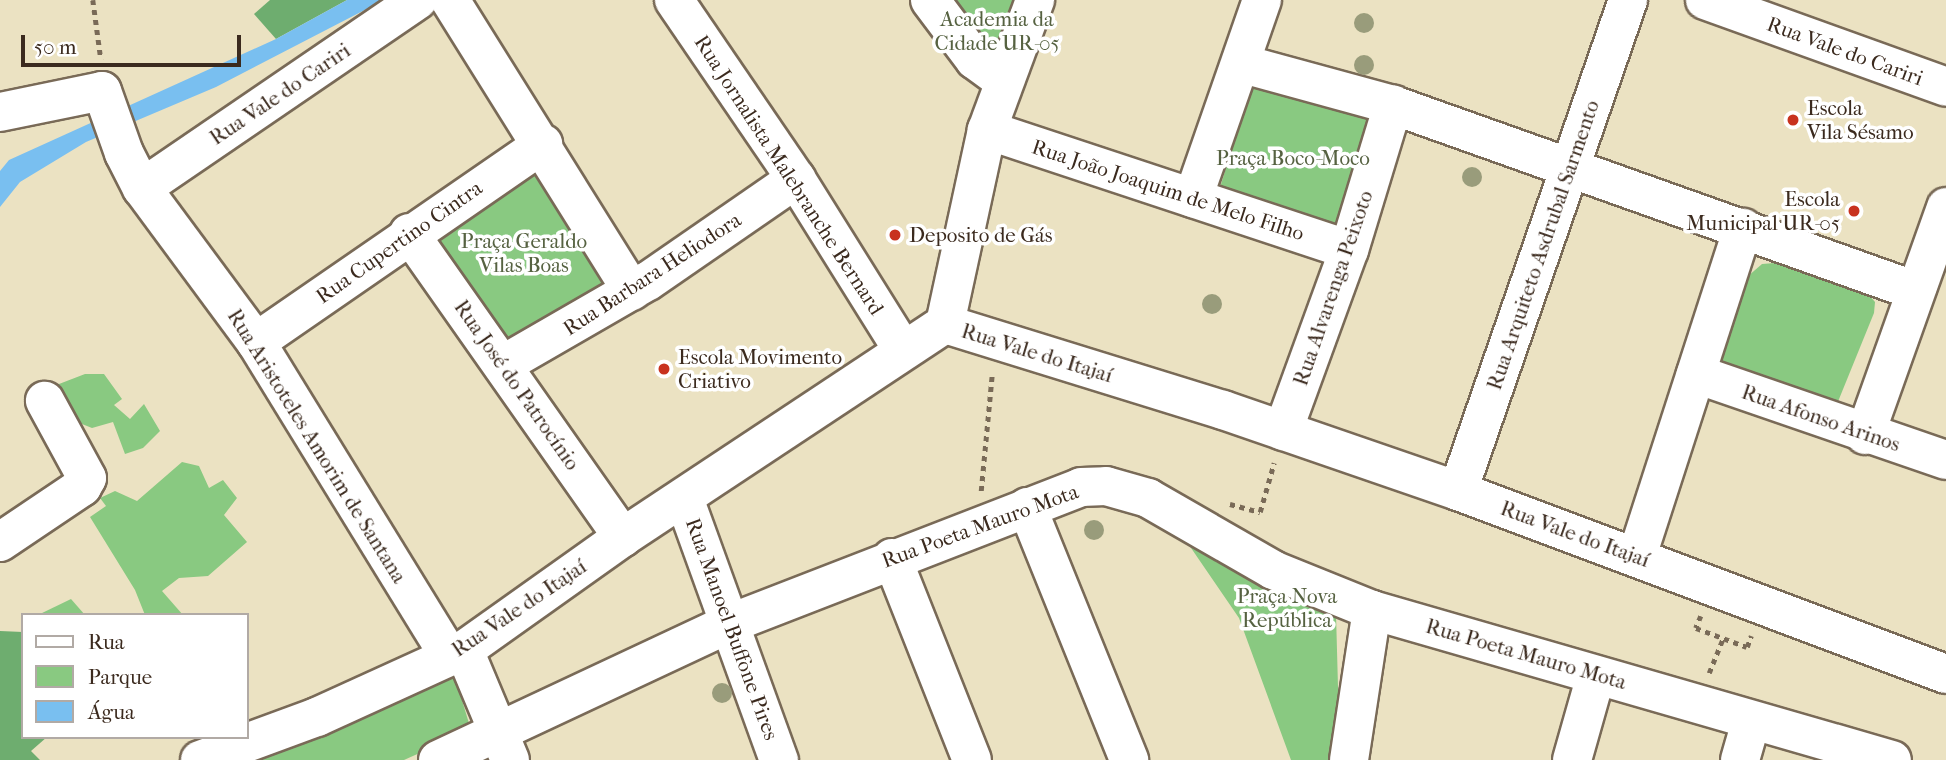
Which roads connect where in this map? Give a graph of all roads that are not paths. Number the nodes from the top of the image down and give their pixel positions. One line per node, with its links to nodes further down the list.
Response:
1 (418, 0): 18 (street, Rua Vale do Cariri)
2 (450, 0): 15 (street)
3 (674, 0): 17 (street, Rua Jornalista Malebranche Bernard)
4 (930, 0): 10 (street)
5 (1035, 0): 10 (street)
6 (1262, 0): 9 (street)
7 (1628, 0): 16 (street, Rua Arquiteto Asdrubal Sarmento)
8 (1705, 0): 11 (street, Rua Vale do Cariri)
9 (1243, 64): 12 (street); 19 (street)
10 (1004, 81): 14 (street)
11 (1946, 87)
12 (1393, 105): 16 (street); 23 (street, Rua Alvarenga Peixoto)
13 (0, 112): 18 (street, Rua Aristoteles Amorim de Santana)
14 (987, 130): 19 (street, Rua João Joaquim de Melo Filho); 26 (street)
15 (543, 144): 22 (street, Rua Cupertino Cintra); 24 (street)
16 (1570, 166): 21 (street); 35 (street, Rua Arquiteto Asdrubal Sarmento)
17 (796, 179): 24 (street, Rua Barbara Heliodora); 28 (street, Rua Jornalista Malebranche Bernard)
18 (142, 188): 27 (street, Rua Aristoteles Amorim de Santana)
19 (1193, 198): 23 (street, Rua João Joaquim de Melo Filho)
20 (1946, 207): 25 (street)
21 (1743, 228): 25 (street); 30 (street)
22 (409, 233): 27 (street, Rua Cupertino Cintra); 29 (street, Rua José do Patrocínio)
23 (1349, 250): 32 (street, Rua Alvarenga Peixoto)
24 (632, 290): 29 (street, Rua Barbara Heliodora)
25 (1916, 290): 33 (street)
26 (945, 324): 28 (street, Rua Vale do Itajaí); 32 (street, Rua Vale do Itajaí)
27 (256, 342): 44 (street, Rua Aristoteles Amorim de Santana)
28 (904, 350): 36 (street, Rua Vale do Itajaí)
29 (504, 364): 38 (street, Rua José do Patrocínio)
30 (1696, 374): 33 (street, Rua Afonso Arinos); 40 (street)
31 (45, 401): 39 (street)
32 (1283, 431): 35 (street, Rua Vale do Itajaí)
33 (1865, 435): 34 (street, Rua Afonso Arinos)
34 (1946, 460)
35 (1458, 491): 40 (street, Rua Vale do Itajaí)
36 (684, 498): 38 (street, Rua Vale do Itajaí); 43 (street, Rua Manoel Buffone Pires)
37 (1027, 507): 41 (street, Rua Poeta Mauro Mota); 42 (street, Rua Poeta Mauro Mota); 53 (street)
38 (623, 537): 44 (street, Rua Vale do Itajaí)
39 (0, 542)
40 (1637, 556): 45 (street, Rua Vale do Itajaí)
41 (892, 558): 43 (street, Rua Poeta Mauro Mota); 52 (street)
42 (1373, 610): 46 (street, Rua Poeta Mauro Mota); 54 (street)
43 (731, 623): 48 (street, Rua Poeta Mauro Mota); 51 (street, Rua Manoel Buffone Pires)
44 (456, 653): 48 (street, Rua Aristoteles Amorim de Santana); 49 (street, Rua Vale do Itajaí)
45 (1946, 674)
46 (1596, 676): 47 (street, Rua Poeta Mauro Mota); 55 (street)
47 (1751, 722): 56 (street); 57 (street, Rua Poeta Mauro Mota)
48 (505, 747): 50 (street, Rua Poeta Mauro Mota)
49 (200, 760)
50 (438, 760)
51 (779, 760)
52 (972, 760)
53 (1129, 760)
54 (1349, 760)
55 (1572, 760)
56 (1740, 760)
57 (1892, 760)

